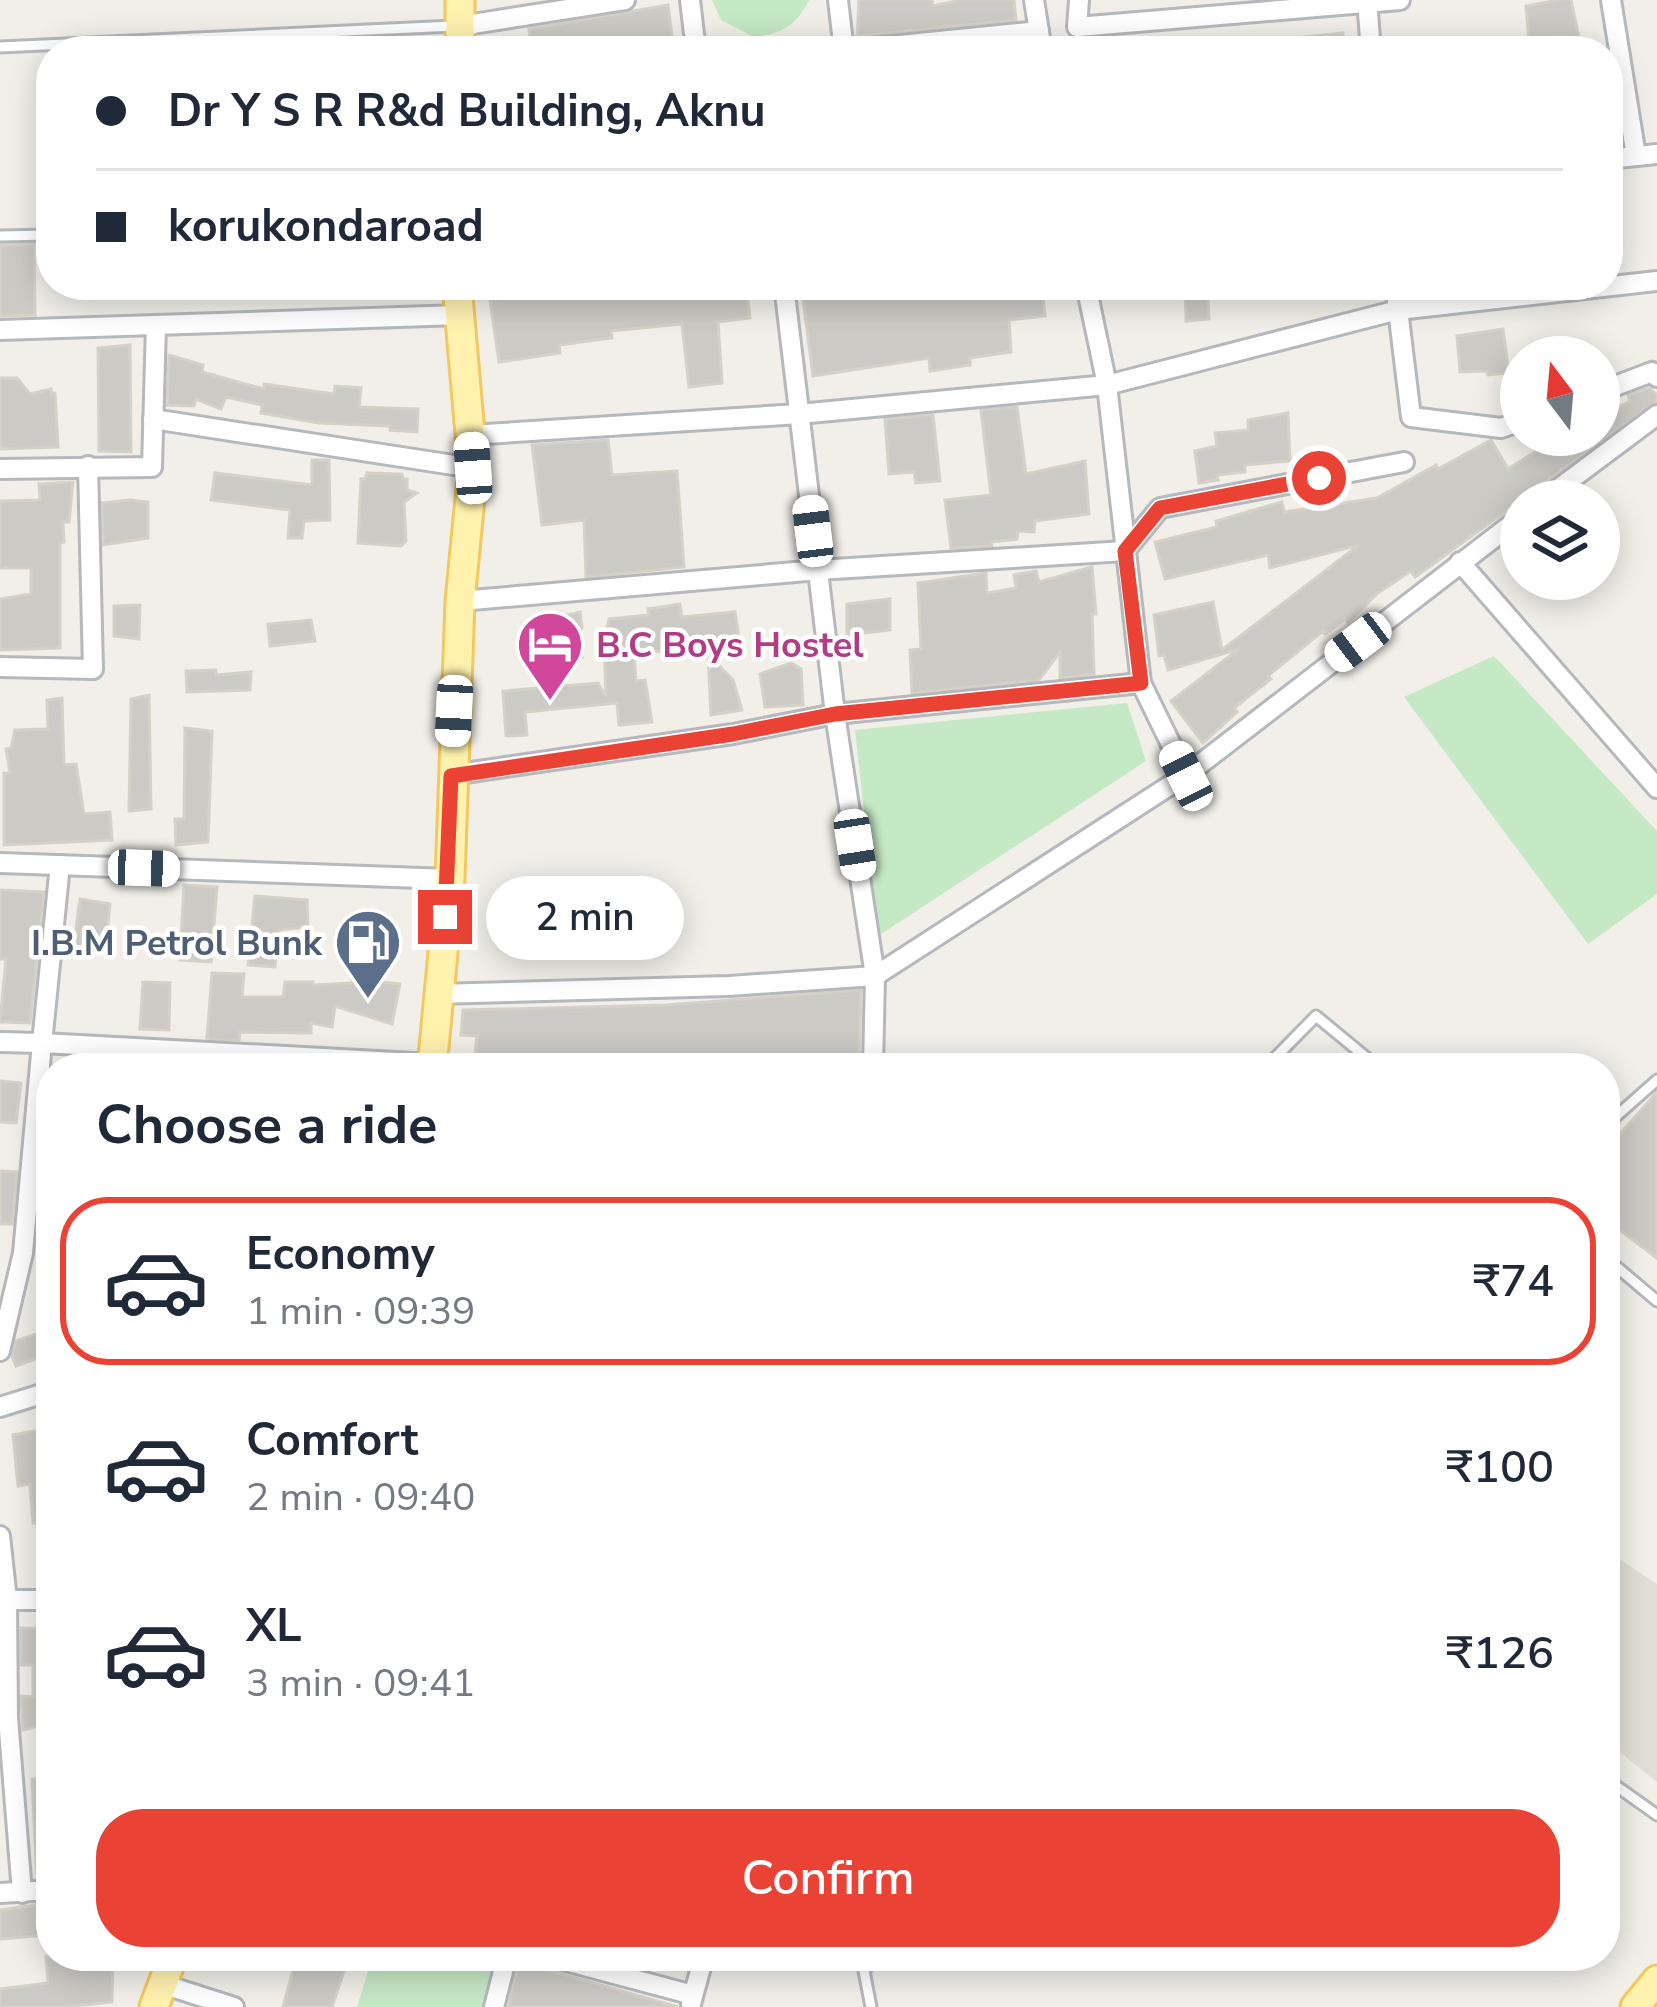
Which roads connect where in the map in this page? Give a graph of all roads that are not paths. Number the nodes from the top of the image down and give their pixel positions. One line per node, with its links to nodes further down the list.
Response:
1 (625, 0): 9 (street)
2 (690, 0): 11 (street)
3 (838, 0): 12 (street)
4 (1034, 0): 13 (street)
5 (1079, 0): 8 (street)
6 (1400, 0): 8 (street)
7 (1611, 0): 15 (street)
8 (1367, 2): 14 (street)
9 (460, 26): 10 (lane)
10 (302, 36)
11 (694, 36)
12 (841, 36)
13 (1039, 36)
14 (1370, 36)
15 (1617, 36)
16 (0, 47): 17 (lane)
17 (36, 47)
18 (1623, 75): 20 (street)
19 (1657, 154): 20 (street)
20 (1636, 156): 21 (street)
21 (1623, 157)
22 (36, 235): 23 (lane)
23 (0, 236)
24 (1657, 281): 25 (street)
25 (1623, 285)
26 (458, 300): 32 (main road)
27 (786, 300): 38 (street)
28 (1089, 300): 37 (street)
29 (1397, 300): 31 (street)
30 (1487, 300): 31 (street)
31 (1398, 310): 37 (street); 41 (street)
32 (460, 315): 33 (street); 42 (main road)
33 (156, 325): 34 (street); 40 (street)
34 (0, 330)
35 (1657, 377): 36 (street)
36 (1620, 384)
37 (1107, 385): 38 (street); 49 (street)
38 (799, 414): 42 (street); 51 (street)
39 (1657, 415): 47 (street)
40 (154, 419): 44 (street); 45 (street)
41 (1500, 428)
42 (470, 434): 45 (main road)
43 (1404, 461): 49 (street)
44 (88, 466): 46 (street); 53 (street)
45 (473, 468): 52 (main road)
46 (0, 469)
47 (1570, 480)
48 (1500, 532): 50 (street)
49 (1125, 551): 51 (street); 54 (street)
50 (1460, 562): 57 (street); 58 (street)
51 (818, 570): 52 (street); 55 (street)
52 (460, 601): 56 (main road)
53 (0, 667)
54 (1141, 683): 55 (street); 57 (street)
55 (835, 714): 56 (street); 62 (street)
56 (451, 776): 61 (main road)
57 (1186, 776): 62 (street)
58 (1657, 788)
59 (0, 862): 60 (street)
60 (60, 865): 61 (street); 65 (street)
61 (449, 879): 63 (main road)
62 (875, 976): 63 (street); 69 (street)
63 (436, 994): 68 (main road)
64 (0, 1042): 65 (street)
65 (42, 1043): 66 (street); 67 (street)
66 (41, 1053)
67 (212, 1053)
68 (434, 1053)
69 (873, 1053)
70 (1280, 1053): 71 (lane)
71 (1360, 1053)
72 (1657, 1080): 74 (lane)
73 (36, 1109): 76 (street)
74 (1620, 1113)
75 (0, 1250): 76 (street)
76 (23, 1253): 79 (street)
77 (1620, 1269): 78 (lane)
78 (1657, 1300)
79 (0, 1351)
80 (36, 1396): 81 (street)
81 (0, 1407)
82 (0, 1536): 83 (street)
83 (4, 1600): 84 (street); 89 (street)
84 (36, 1600)
85 (1620, 1789): 86 (lane)
86 (1657, 1815)
87 (36, 1892): 89 (street)
88 (0, 1893): 89 (street)
89 (22, 1893)
90 (503, 1971): 98 (street)
91 (595, 1971): 96 (street)
92 (700, 1971): 96 (street)
93 (865, 1971): 99 (lane)
94 (1657, 1980): 100 (main road)
95 (158, 1996): 97 (street)
96 (692, 2001)
97 (234, 2007)
98 (494, 2007)
99 (871, 2007)
100 (1635, 2007)

